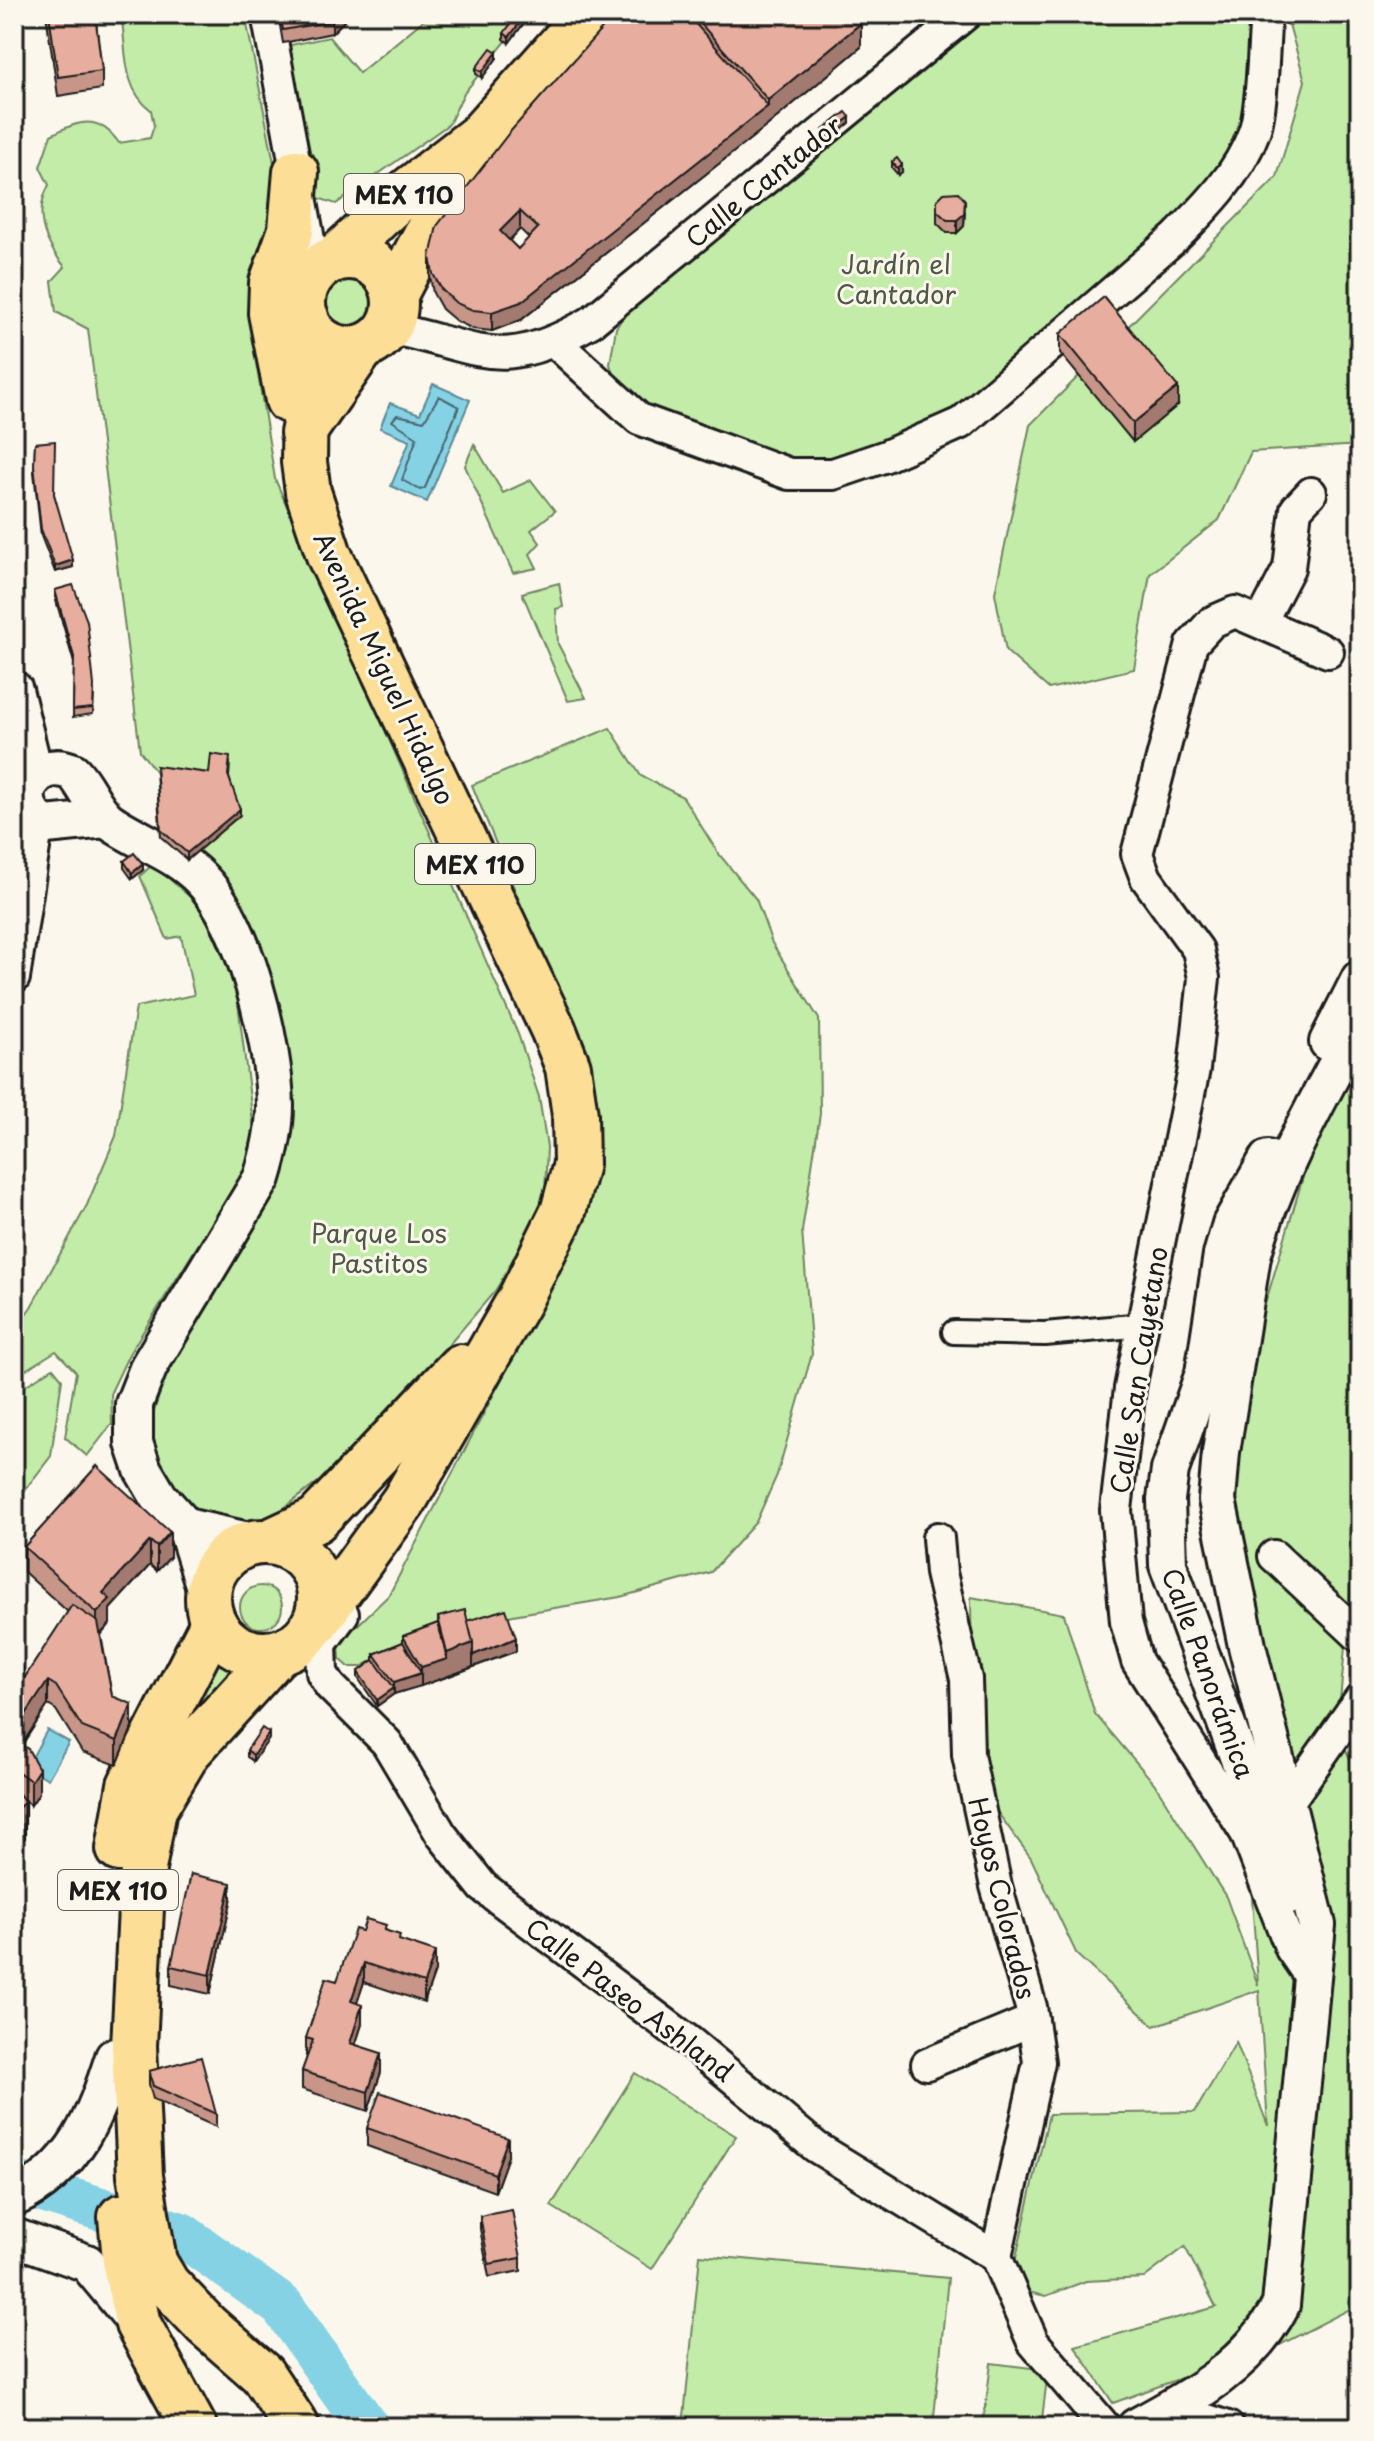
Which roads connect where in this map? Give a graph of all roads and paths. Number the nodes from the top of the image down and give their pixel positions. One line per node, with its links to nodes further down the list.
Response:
1 (267, 14): 6 (street)
2 (588, 14): 5 (main road, MEX 110)
3 (966, 14): 10 (street, Calle Cantador)
4 (1266, 14): 10 (street)
5 (480, 135): 7 (main road, MEX 110); 9 (main road, MEX 110)
6 (296, 172): 7 (street); 11 (main road)
7 (324, 266): 8 (main road, MEX 110); 9 (main road)
8 (306, 317): 9 (main road); 11 (main road, Avenida Miguel Hidalgo / MEX 110)
9 (382, 323): 10 (street, Calle Cantador); 11 (main road, MEX 110)
10 (555, 342)
11 (303, 447): 22 (main road, Avenida Miguel Hidalgo / MEX 110)
12 (1311, 493): 13 (street)
13 (1261, 622): 14 (street); 23 (street, Calle San Cayetano)
14 (1328, 652)
15 (14, 690): 16 (street)
16 (35, 776): 17 (street); 18 (street)
17 (106, 819): 18 (street); 26 (street)
18 (51, 824): 19 (street)
19 (14, 978)
20 (1360, 979): 36 (street, Calle Panorámica)
21 (1360, 1021): 35 (street, Calle Panorámica)
22 (520, 1299): 25 (main road, MEX 110); 28 (main road, MEX 110)
23 (1143, 1325): 24 (street); 36 (street, Calle San Cayetano)
24 (954, 1332)
25 (404, 1501): 31 (main road, MEX 110); 43 (street, Calle Paseo Ashland)
26 (186, 1527): 28 (street); 30 (street)
27 (938, 1538): 37 (street, Hoyos Colorados)
28 (262, 1542): 30 (main road, MEX 110); 31 (main road)
29 (1274, 1556): 32 (street)
30 (210, 1608): 33 (main road); 38 (main road, MEX 110)
31 (315, 1624): 33 (main road, MEX 110)
32 (1360, 1637)
33 (278, 1653): 40 (main road, MEX 110)
34 (1360, 1699): 35 (street)
35 (1287, 1804): 36 (street, Calle Panorámica)
36 (1313, 1973): 46 (street, Calle Panorámica)
37 (1033, 2020): 39 (street); 43 (street, Hoyos Colorados)
38 (114, 2057): 40 (main road, MEX 110); 41 (street)
39 (927, 2064)
40 (128, 2178): 44 (main road, MEX 110)
41 (14, 2198)
42 (14, 2237): 45 (street)
43 (996, 2257): 49 (street)
44 (140, 2266): 45 (main road, MEX 110); 48 (main road)
45 (138, 2324): 47 (main road, MEX 110)
46 (1171, 2408): 50 (street, Calle Panorámica); 51 (street)
47 (190, 2418)
48 (297, 2427)
49 (1105, 2427)
50 (1136, 2427)
51 (1228, 2427)

